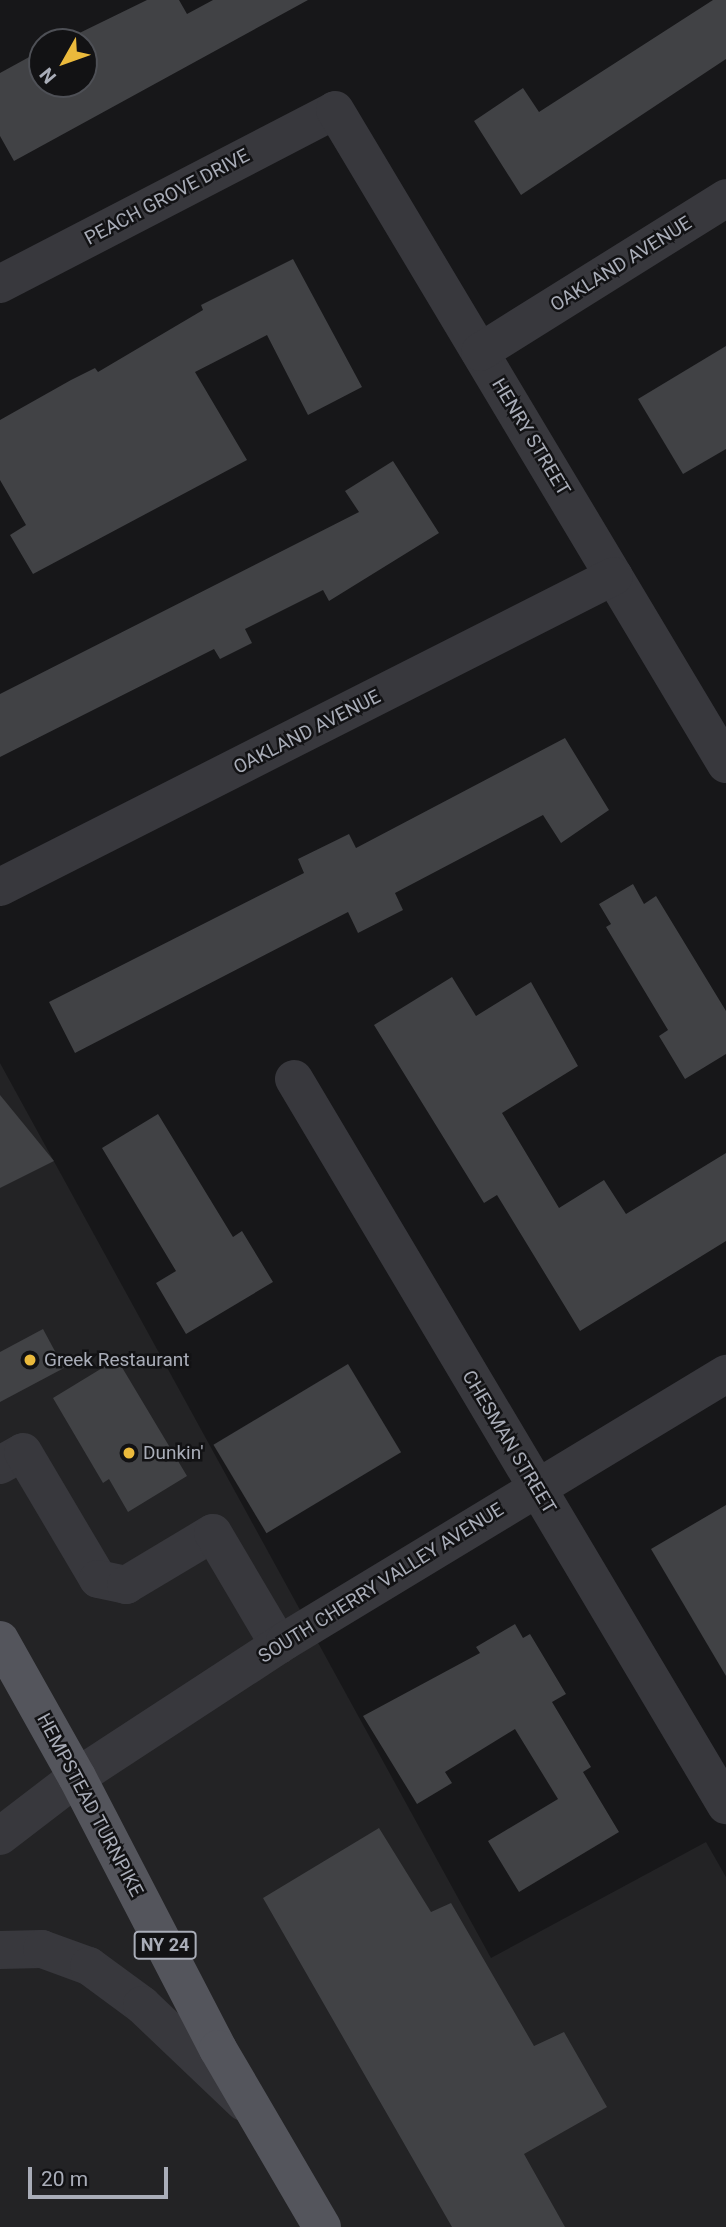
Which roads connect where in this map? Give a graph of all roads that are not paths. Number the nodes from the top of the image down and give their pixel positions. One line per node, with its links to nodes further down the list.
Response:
1 (335, 110): 3 (street, PEACH GROVE DRIVE); 4 (street, HENRY STREET)
2 (726, 198): 4 (street, OAKLAND AVENUE)
3 (0, 284)
4 (480, 352): 5 (street, HENRY STREET)
5 (614, 576): 6 (street, HENRY STREET); 7 (street, OAKLAND AVENUE)
6 (726, 764)
7 (0, 887)
8 (294, 1079): 11 (street, CHESMAN STREET)
9 (726, 1374): 11 (street, SOUTH CHERRY VALLEY AVENUE)
10 (0, 1465): 13 (street)
11 (536, 1488): 13 (street, SOUTH CHERRY VALLEY AVENUE); 15 (street, CHESMAN STREET)
12 (0, 1640): 14 (main road, HEMPSTEAD TURNPIKE / NY 24)
13 (279, 1645): 14 (street, SOUTH CHERRY VALLEY AVENUE)
14 (77, 1777): 16 (street, SOUTH CHERRY VALLEY AVENUE); 18 (main road, HEMPSTEAD TURNPIKE / NY 24)
15 (726, 1805)
16 (0, 1836)
17 (0, 1950): 18 (street)
18 (255, 2113): 19 (main road, HEMPSTEAD TURNPIKE / NY 24)
19 (322, 2227)

